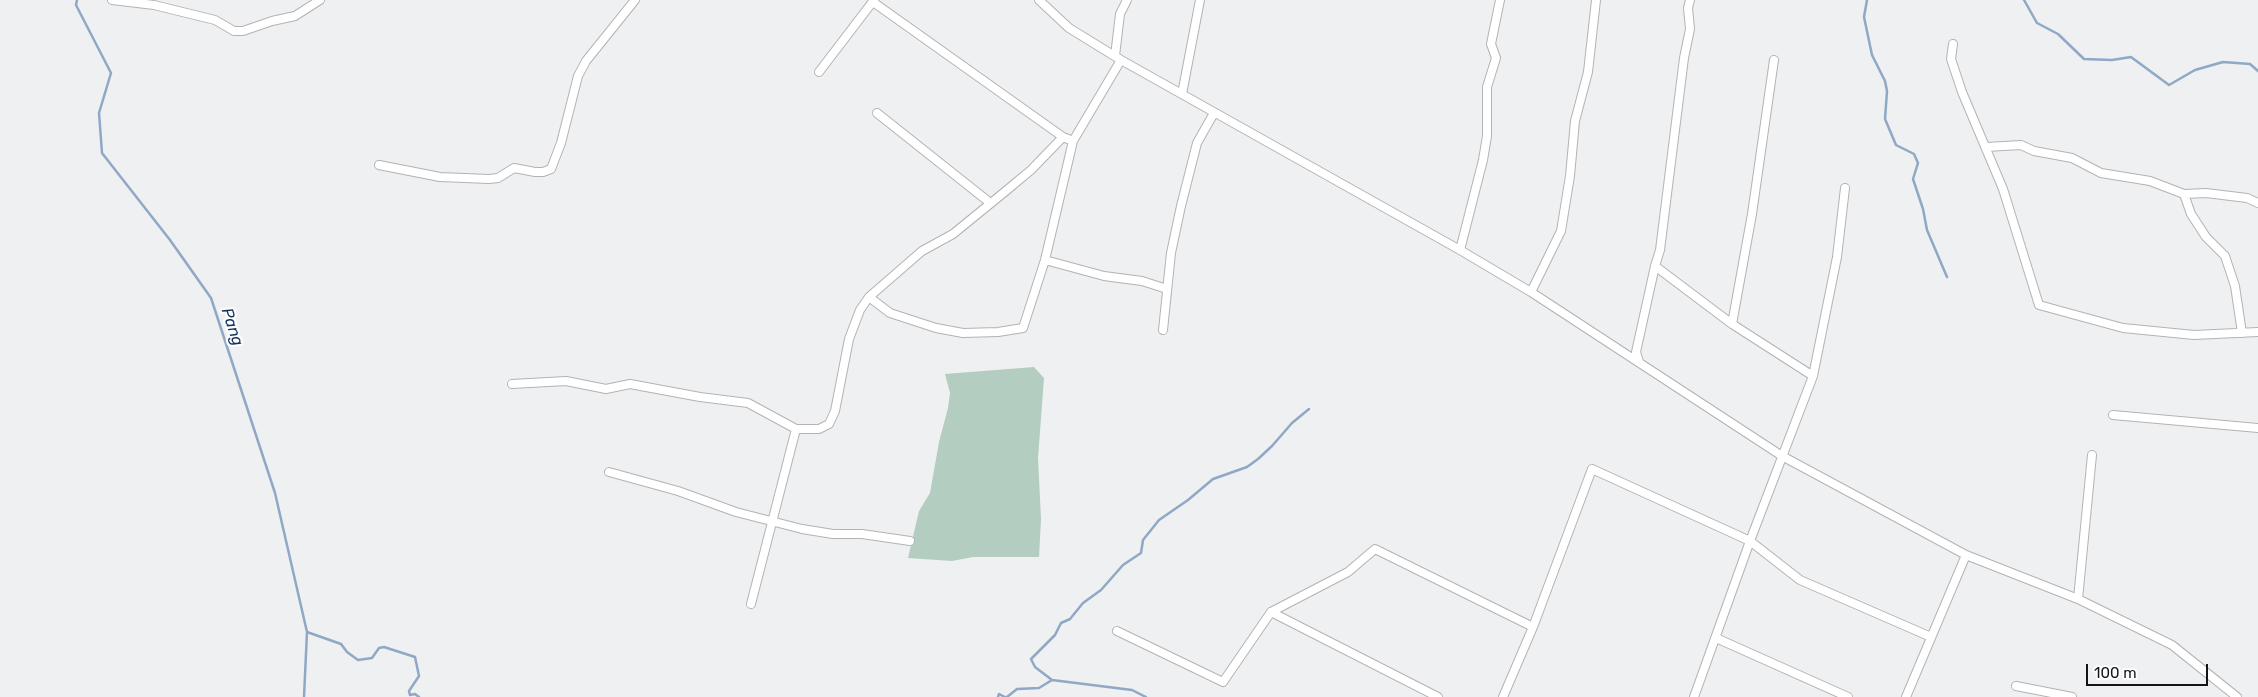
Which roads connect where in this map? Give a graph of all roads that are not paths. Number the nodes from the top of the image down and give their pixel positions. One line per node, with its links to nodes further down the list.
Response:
1 (112, 0): 2 (street)
2 (320, 0)
3 (635, 0): 21 (street)
4 (1038, 0): 12 (street)
5 (1127, 0): 12 (street)
6 (1200, 0): 15 (street)
7 (1500, 0): 26 (street)
8 (1596, 0): 30 (street)
9 (1690, 0): 28 (street)
10 (873, 1): 14 (street); 18 (street)
11 (1953, 44): 20 (street)
12 (1118, 58): 15 (street); 19 (street)
13 (1774, 60): 32 (street)
14 (819, 72)
15 (1182, 94): 16 (street)
16 (1214, 112): 26 (street); 29 (street)
17 (876, 113): 24 (street)
18 (1063, 137): 19 (street); 24 (street)
19 (1073, 141): 27 (street)
20 (1986, 147): 23 (street); 35 (street)
21 (379, 165)
22 (1845, 188): 37 (street)
23 (2184, 194): 25 (street); 35 (street)
24 (990, 202): 31 (street)
25 (2258, 202)
26 (1460, 250): 30 (street)
27 (1045, 260): 29 (street); 31 (street)
28 (1655, 266): 32 (street); 36 (street)
29 (1167, 289): 33 (street)
30 (1531, 292): 36 (street)
31 (869, 297): 41 (street)
32 (1732, 324): 37 (street)
33 (1163, 330)
34 (2258, 332): 35 (street)
35 (2242, 333)
36 (1639, 362): 43 (street)
37 (1812, 376): 43 (street)
38 (512, 384): 41 (street)
39 (2112, 415): 40 (street)
40 (2258, 428)
41 (796, 429): 45 (street)
42 (2092, 455): 49 (street)
43 (1782, 456): 47 (street); 48 (street)
44 (609, 472): 45 (street)
45 (773, 520): 46 (street); 50 (street)
46 (910, 541)
47 (1750, 541): 52 (street); 54 (street); 55 (street)
48 (1966, 554): 49 (street); 54 (street)
49 (2078, 599): 63 (street)
50 (751, 604)
51 (1271, 612): 52 (street); 53 (street); 57 (street)
52 (1533, 626): 58 (street)
53 (1117, 631)
54 (1931, 637): 61 (street)
55 (1716, 638): 59 (street); 60 (street)
56 (2016, 686): 62 (street)
57 (1438, 697)
58 (1503, 697)
59 (1694, 697)
60 (1848, 697)
61 (1906, 697)
62 (2072, 697)
63 (2237, 697)

